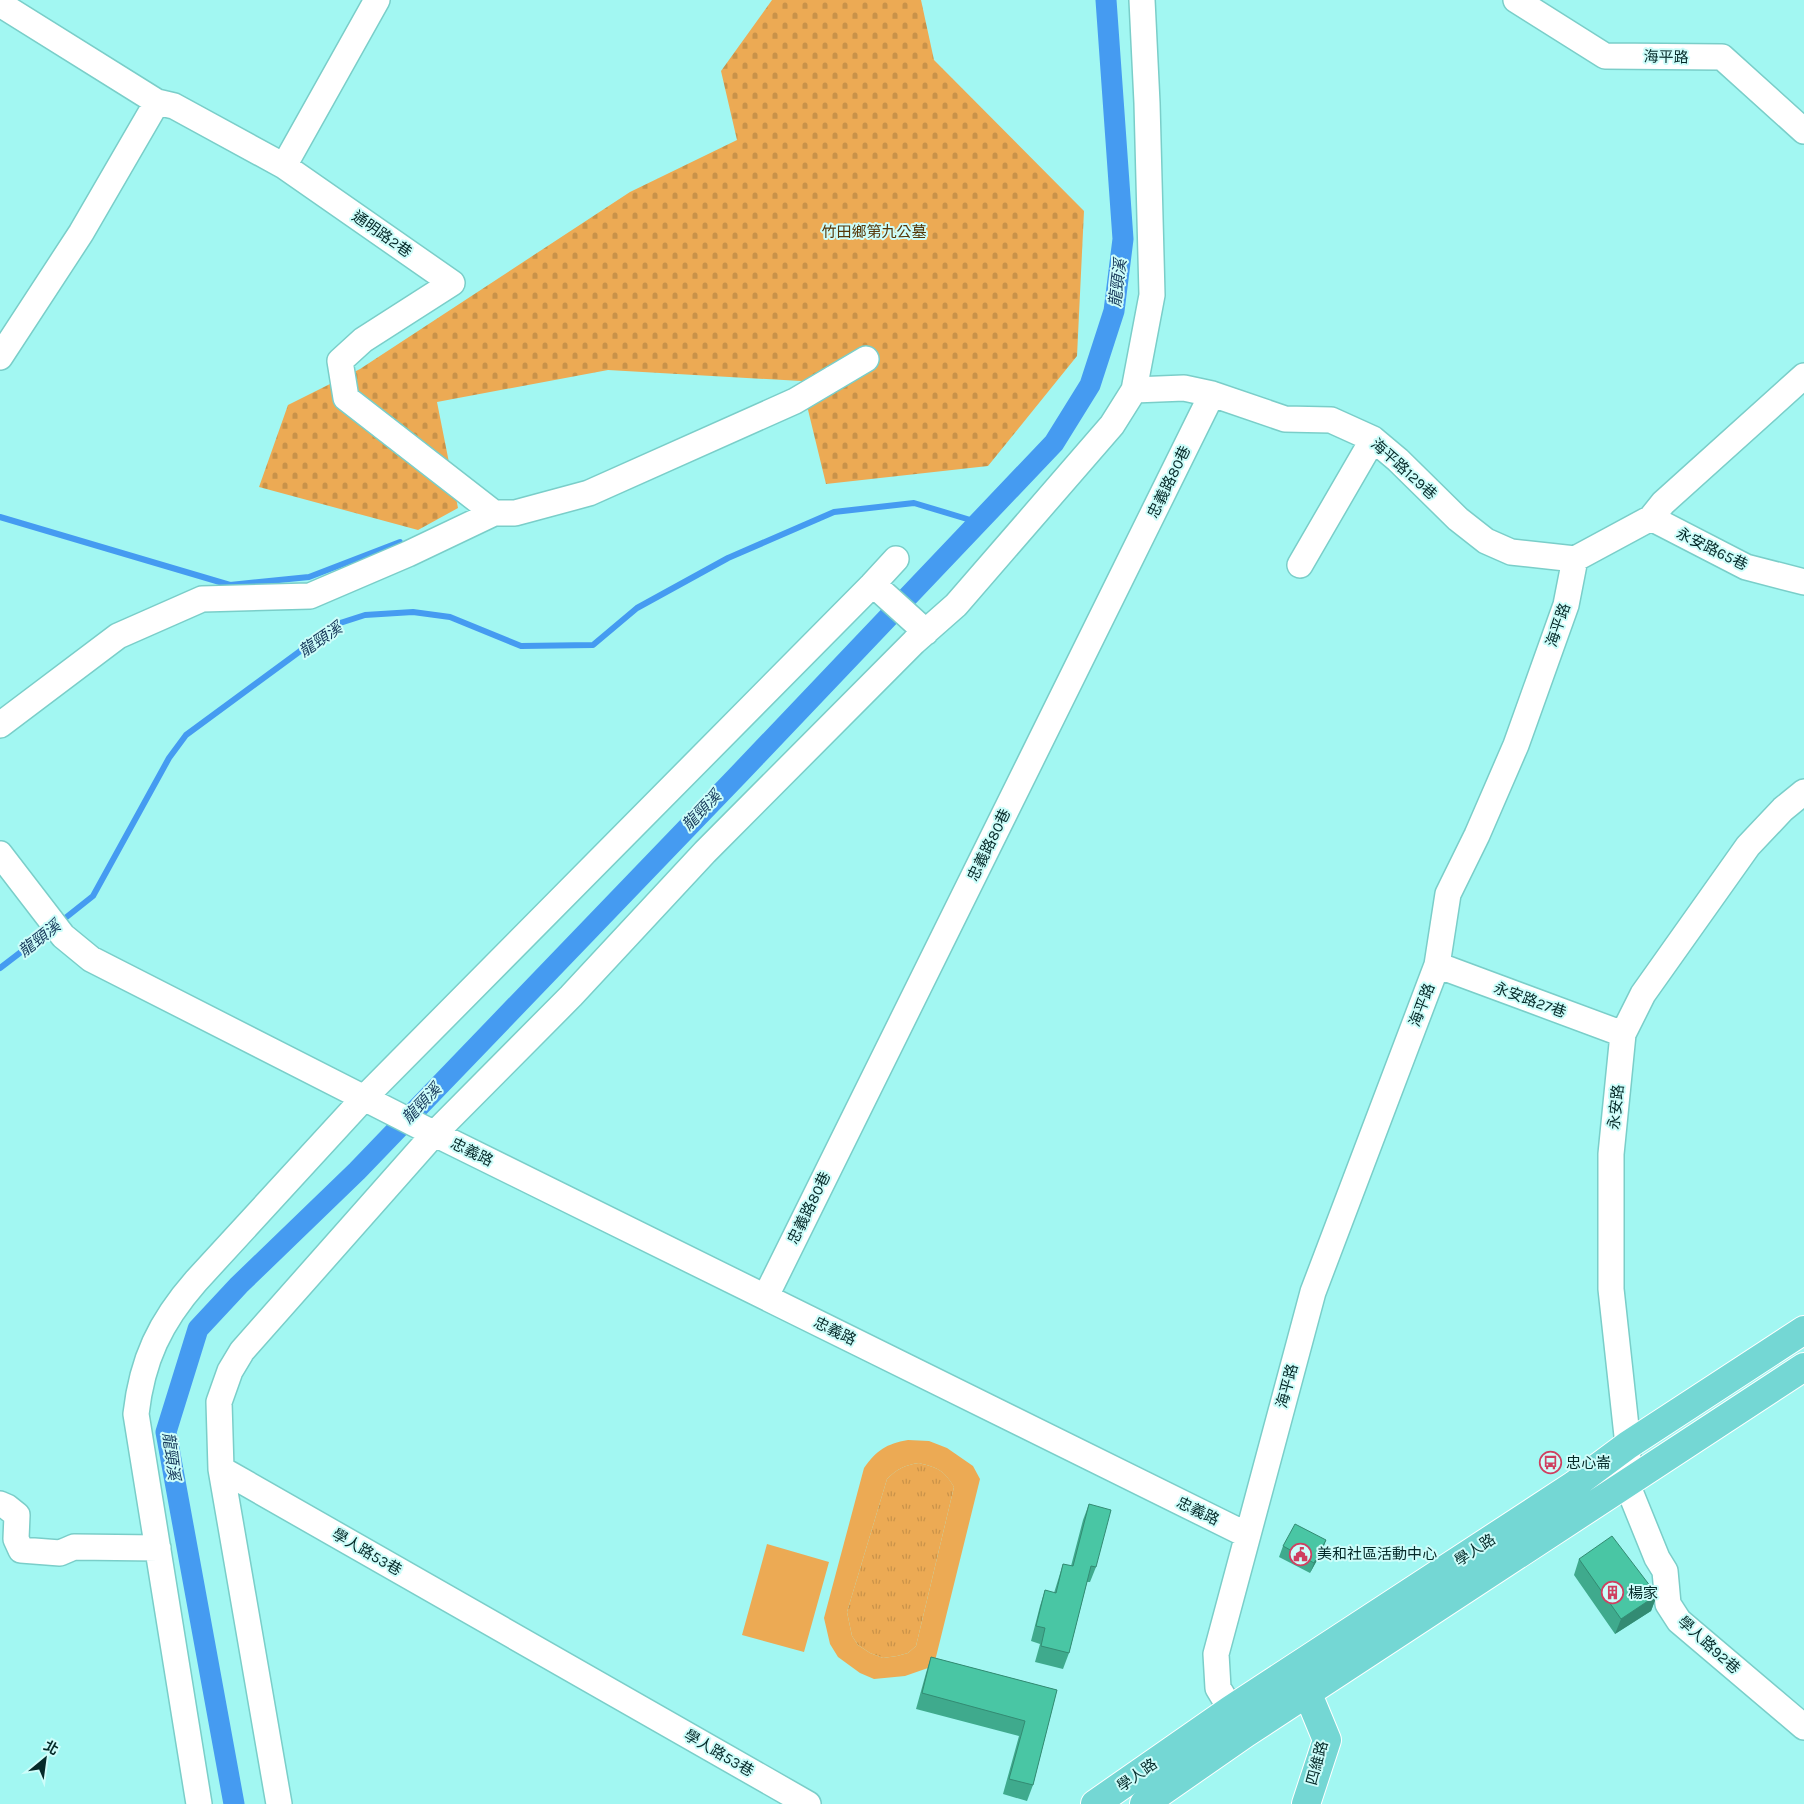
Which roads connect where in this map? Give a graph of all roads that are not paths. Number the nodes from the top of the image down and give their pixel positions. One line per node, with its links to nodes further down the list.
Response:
1 (377, 0): 7 (street)
2 (1142, 0): 11 (street)
3 (1516, 0): 6 (street, 海平路)
4 (0, 4): 5 (street, 通明路2巷)
5 (157, 102): 7 (street, 通明路2巷); 8 (street)
6 (1804, 131)
7 (284, 166): 14 (street, 通明路2巷)
8 (0, 357)
9 (866, 359): 14 (street)
10 (1804, 376): 15 (street)
11 (1134, 390): 12 (street, 海平路129巷); 21 (street)
12 (1212, 394): 13 (street, 海平路129巷); 29 (street, 忠義路80巷)
13 (1373, 439): 17 (street, 海平路129巷); 18 (street)
14 (494, 513): 22 (street)
15 (1651, 518): 17 (street); 19 (street, 永安路65巷)
16 (896, 559): 20 (street)
17 (1575, 559): 25 (street, 海平路)
18 (1300, 565)
19 (1804, 582)
20 (874, 584): 21 (street); 27 (street)
21 (926, 632): 28 (street)
22 (0, 725)
23 (1804, 792): 26 (street, 永安路)
24 (0, 854): 27 (street, 忠義路)
25 (1437, 965): 26 (street, 永安路27巷); 36 (street, 海平路)
26 (1623, 1034): 32 (street, 永安路)
27 (370, 1101): 28 (street, 忠義路); 37 (street)
28 (429, 1131): 29 (street, 忠義路); 33 (street)
29 (766, 1296): 36 (street, 忠義路)
30 (1804, 1330): 32 (main road, 學人路)
31 (1804, 1367): 34 (main road, 學人路)
32 (1628, 1445): 34 (street, 永安路); 38 (main road, 學人路)
33 (221, 1469): 44 (street); 45 (street, 學人路53巷)
34 (1627, 1484): 39 (main road, 學人路); 41 (street, 學人路92巷)
35 (0, 1504): 37 (street)
36 (1247, 1535): 40 (street, 海平路)
37 (158, 1548): 43 (street)
38 (1293, 1670): 39 (main road, 四維路); 40 (main road, 學人路)
39 (1308, 1694): 42 (main road, 學人路); 48 (main road, 四維路)
40 (1230, 1710): 42 (street, 海平路); 46 (main road, 學人路)
41 (1804, 1727)
42 (1246, 1734): 47 (main road, 學人路)
43 (199, 1804)
44 (279, 1804)
45 (808, 1804)
46 (1095, 1804)
47 (1144, 1804)
48 (1306, 1804)

